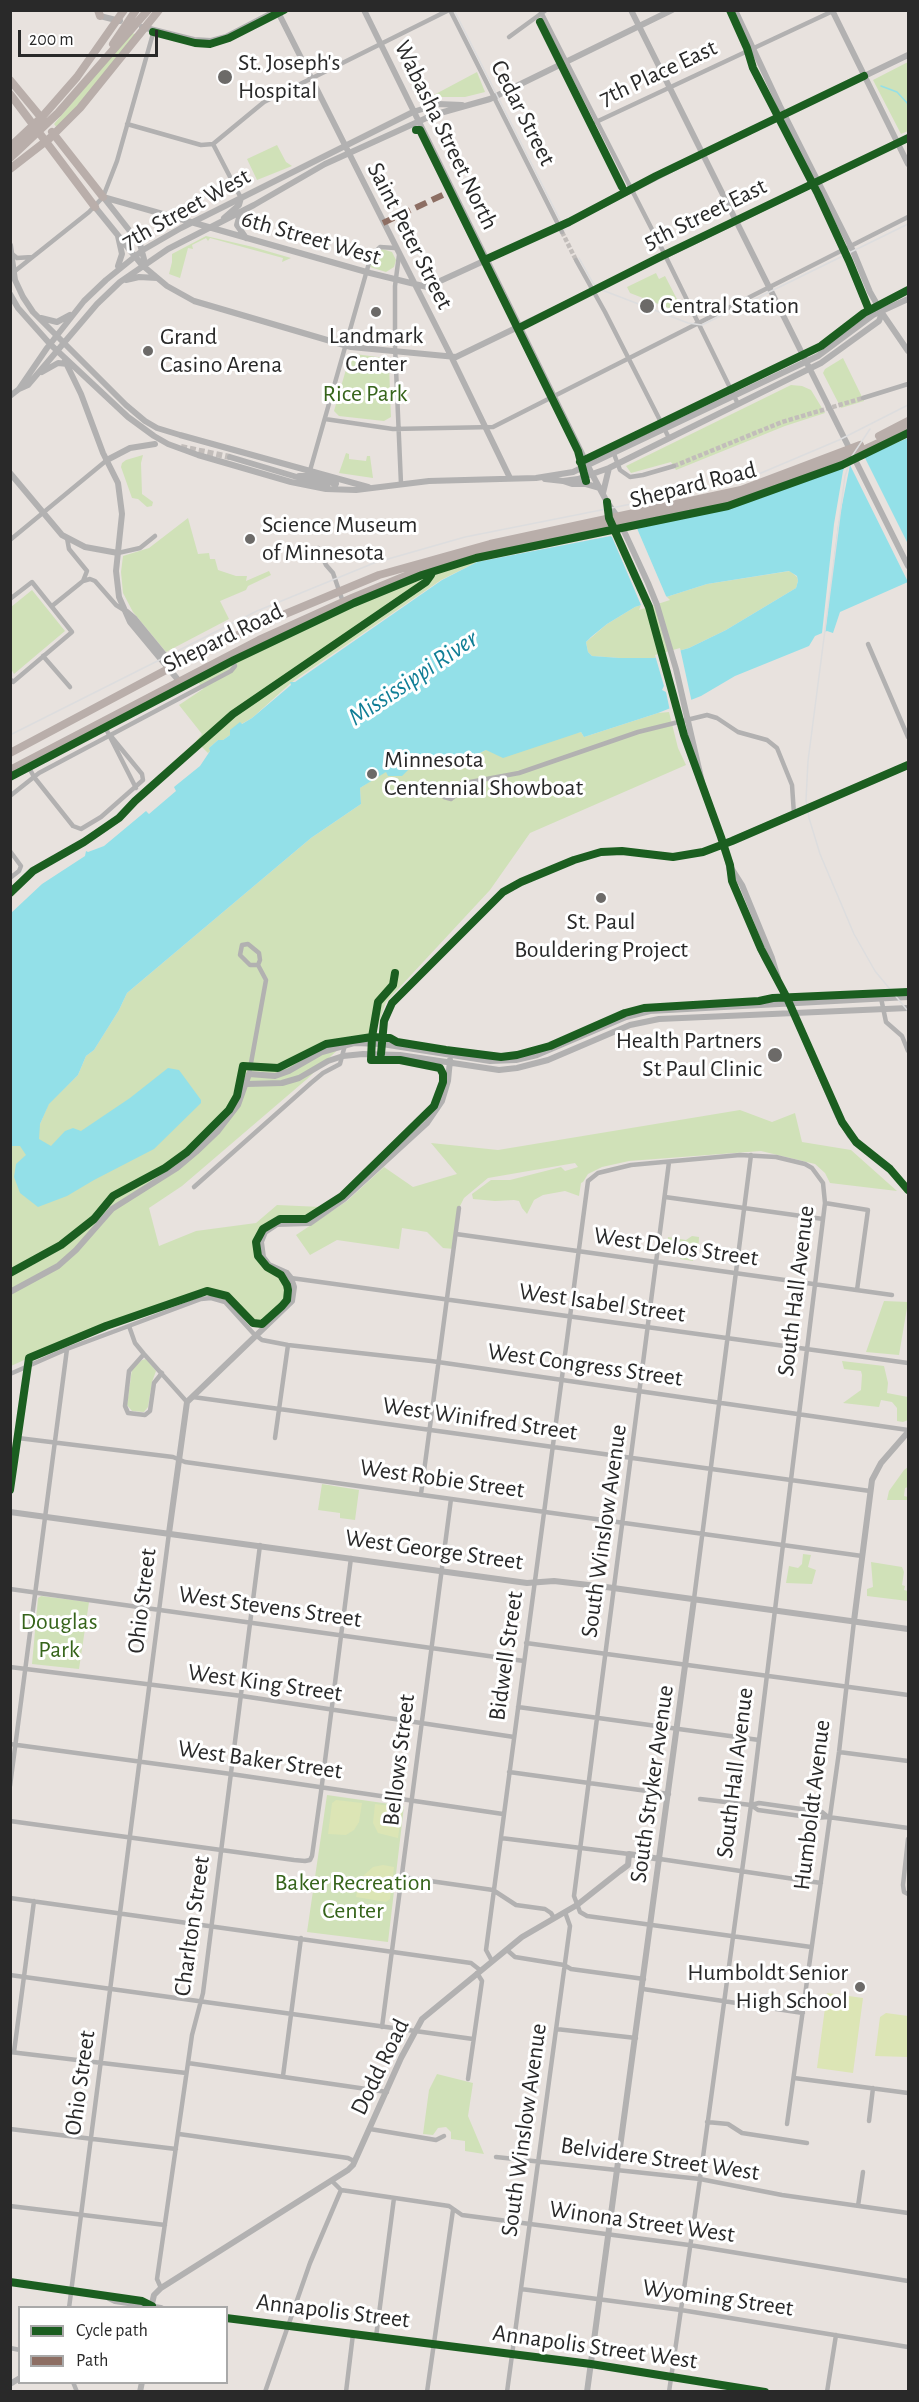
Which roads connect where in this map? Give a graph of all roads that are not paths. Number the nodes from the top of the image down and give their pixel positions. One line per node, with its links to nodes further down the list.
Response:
1 (117, 10): 21 (highway)
2 (124, 10): 21 (highway)
3 (136, 10): 26 (highway)
4 (148, 10): 26 (highway)
5 (159, 10): 46 (highway)
6 (364, 10): 18 (street, Wabasha Street North)
7 (450, 10): 18 (street); 29 (street, Cedar Street)
8 (631, 10): 15 (street)
9 (672, 10): 15 (street, 7th Street West)
10 (735, 10): 19 (street)
11 (277, 11): 16 (street); 24 (street, Saint Peter Street)
12 (832, 11): 19 (street, 7th Place East); 23 (street)
13 (543, 12): 17 (street); 22 (street)
14 (102, 15): 16 (street)
15 (639, 27): 22 (street, 7th Street West); 27 (street)
16 (151, 29): 36 (street)
17 (509, 37)
18 (381, 45): 24 (street); 31 (street, Wabasha Street North)
19 (753, 48): 27 (street, 7th Place East); 33 (street)
20 (909, 55): 23 (street, 6th Street West)
21 (89, 62): 41 (highway)
22 (567, 63): 29 (street, 7th Street West); 35 (street)
23 (864, 76): 33 (street, 6th Street West); 38 (street)
24 (312, 79): 39 (street); 40 (street, Saint Peter Street)
25 (10, 80): 32 (highway)
26 (84, 83): 44 (highway)
27 (669, 87): 35 (street, 7th Place East); 43 (street)
28 (10, 94): 32 (highway)
29 (495, 96): 30 (street, 7th Street West); 58 (street, Cedar Street)
30 (466, 105): 31 (street, 7th Street West); 34 (street, 7th Street West)
31 (413, 112): 34 (street, Wabasha Street North); 40 (street, 7th Street West)
32 (31, 113): 49 (highway); 51 (highway)
33 (784, 114): 43 (street, 6th Street West); 47 (street)
34 (418, 122): 42 (street, 7th Street West); 69 (street, Wabasha Street North)
35 (596, 122): 48 (street)
36 (127, 124): 39 (street); 49 (street)
37 (909, 138): 38 (street, 5th Street East)
38 (899, 143): 45 (street); 47 (street, 5th Street East)
39 (213, 144): 50 (street)
40 (345, 146): 42 (street, Saint Peter Street); 50 (street, 7th Street West)
41 (10, 147)
42 (349, 154): 52 (street, 7th Street West); 64 (street, Saint Peter Street)
43 (702, 154): 48 (street, 6th Street West); 54 (street)
44 (10, 158)
45 (909, 164)
46 (10, 169)
47 (818, 182): 54 (street, 5th Street East); 62 (street)
48 (632, 190): 58 (street, 6th Street West); 67 (street)
49 (103, 197): 51 (street); 55 (street, 6th Street West); 63 (street)
50 (241, 198): 55 (street, 7th Street West); 56 (street)
51 (95, 207): 59 (street); 68 (street)
52 (241, 213): 56 (street, 7th Street West); 60 (street)
53 (909, 217): 62 (street)
54 (735, 220): 67 (street, 5th Street East); 82 (street)
55 (191, 223): 57 (street, 6th Street West); 63 (street, 7th Street West)
56 (217, 224): 57 (street, 7th Street West)
57 (209, 228): 60 (street, 6th Street West); 71 (street, 7th Street West)
58 (561, 229): 69 (street, 6th Street West)
59 (118, 235): 66 (street); 73 (street)
60 (246, 238): 74 (street, 6th Street West)
61 (10, 245): 65 (street)
62 (850, 246): 82 (street); 88 (street)
63 (143, 250): 66 (street, 7th Street West); 71 (street)
64 (397, 252): 72 (street); 74 (street); 80 (street, Saint Peter Street)
65 (11, 253): 68 (street); 75 (street)
66 (135, 256): 71 (street); 73 (street, 7th Street West)
67 (665, 256): 83 (street, 5th Street East); 90 (street)
68 (32, 257): 75 (street)
69 (487, 259): 81 (street, 6th Street West); 91 (street, Wabasha Street North)
70 (576, 260): 83 (street)
71 (142, 265): 77 (street); 79 (street, 7th Street West)
72 (397, 266): 76 (street); 78 (street)
73 (116, 272): 87 (street, 7th Street West)
74 (366, 272): 76 (street, 6th Street West); 95 (street)
75 (12, 274): 89 (street)
76 (378, 275): 78 (street, 6th Street West)
77 (158, 278): 79 (street); 95 (street)
78 (396, 280): 80 (street, 6th Street West); 96 (street)
79 (120, 282): 93 (street, 7th Street West)
80 (414, 285): 81 (street, 6th Street West); 86 (street, Saint Peter Street)
81 (431, 286): 86 (street)
82 (769, 287): 90 (street); 101 (street)
83 (593, 291): 91 (street, 5th Street East); 100 (street)
84 (10, 294): 94 (street)
85 (909, 299): 88 (street)
86 (426, 308): 99 (street, Saint Peter Street)
87 (75, 312): 89 (street); 92 (street, 7th Street West)
88 (882, 313): 97 (street); 101 (street); 103 (street)
89 (38, 317): 92 (street)
90 (697, 322): 100 (street); 107 (street)
91 (520, 327): 99 (street, 5th Street East); 109 (street, Wabasha Street North)
92 (57, 336): 93 (street); 94 (street, 7th Street West)
93 (64, 343): 98 (street, 7th Street West); 129 (street)
94 (50, 344): 98 (street); 106 (street, 7th Street West)
95 (347, 345): 96 (street); 112 (street)
96 (396, 351): 99 (street); 115 (street)
97 (909, 351)
98 (60, 353): 102 (street); 104 (street, 7th Street West)
99 (452, 357): 114 (street, Saint Peter Street)
100 (628, 359): 109 (street); 117 (street)
101 (805, 361): 103 (street); 107 (street)
102 (69, 364): 104 (street); 122 (street); 135 (street)
103 (809, 369): 111 (street); 144 (street)
104 (39, 373): 106 (street, 7th Street West)
105 (909, 384): 110 (street)
106 (19, 389): 108 (street, 7th Street West)
107 (734, 395): 111 (street); 117 (street)
108 (10, 396)
109 (554, 396): 114 (street); 124 (street, Wabasha Street North)
110 (863, 398)
111 (738, 404): 118 (street)
112 (325, 419): 115 (street); 129 (street)
113 (909, 421): 146 (highway, Shepard Road)
114 (486, 427): 115 (street); 130 (street, Saint Peter Street)
115 (399, 429): 133 (street)
116 (909, 429): 148 (highway, Shepard Road)
117 (665, 430): 118 (street); 120 (street)
118 (669, 438): 123 (street)
119 (155, 444): 122 (street)
120 (614, 454): 123 (street); 124 (street)
121 (230, 457): 129 (street)
122 (107, 460): 138 (street); 143 (street)
123 (618, 464): 125 (street); 126 (street)
124 (589, 466): 128 (street, Wabasha Street North); 131 (street)
125 (674, 466)
126 (609, 468): 128 (street); 136 (street)
127 (10, 473): 138 (street)
128 (592, 474): 132 (street); 136 (street, Wabasha Street North)
129 (309, 476): 134 (street); 135 (street)
130 (510, 478): 131 (street); 133 (street)
131 (536, 478): 132 (street)
132 (563, 481): 136 (street)
133 (401, 484): 134 (street)
134 (373, 488): 135 (street)
135 (345, 490)
136 (602, 491): 137 (street, Wabasha Street North)
137 (607, 502): 167 (street, Wabasha Street North); 167 (street, Wabasha Street North)
138 (43, 513): 140 (street); 141 (street)
139 (155, 536): 143 (street)
140 (67, 538): 143 (street); 145 (street)
141 (10, 540)
142 (318, 549): 146 (street)
143 (118, 553): 150 (street)
144 (909, 566)
145 (83, 581): 149 (street); 150 (street)
146 (339, 590): 148 (street); 154 (highway, Shepard Road)
147 (10, 599): 149 (street)
148 (343, 602): 152 (highway, Shepard Road)
149 (52, 606): 153 (street)
150 (124, 610): 154 (street)
151 (868, 644): 161 (street)
152 (231, 654): 156 (highway, Shepard Road); 158 (street)
153 (43, 656): 155 (street); 157 (street)
154 (170, 668): 156 (street); 162 (highway, Shepard Road)
155 (10, 679)
156 (178, 681): 158 (street); 159 (highway, Shepard Road)
157 (70, 687)
158 (189, 694): 160 (street)
159 (102, 721): 160 (street); 163 (highway, Shepard Road)
160 (110, 735): 166 (street); 169 (street); 169 (street)
161 (909, 736)
162 (10, 753)
163 (26, 762): 165 (highway, Shepard Road); 166 (street)
164 (909, 765): 171 (street)
165 (10, 770)
166 (34, 777): 169 (street); 170 (street)
167 (702, 782): 172 (street)
168 (454, 785): 171 (street)
169 (136, 788)
170 (10, 796)
171 (795, 814): 172 (street)
172 (723, 844): 178 (street); 182 (street)
173 (10, 851): 174 (street)
174 (10, 878)
175 (258, 965): 175 (street); 189 (street)
176 (909, 997): 177 (street)
177 (881, 998): 178 (street); 180 (street)
178 (789, 1002): 181 (street); 187 (street)
179 (909, 1008): 180 (street)
180 (882, 1009): 181 (street); 184 (street)
181 (794, 1014): 188 (street); 194 (street)
182 (382, 1044): 183 (street); 185 (street); 187 (street)
183 (345, 1045): 186 (street); 189 (street)
184 (909, 1051)
185 (381, 1054): 186 (street); 188 (street)
186 (343, 1056): 190 (street); 193 (street)
187 (450, 1056): 188 (street)
188 (450, 1064): 204 (street)
189 (249, 1074): 190 (street)
190 (247, 1084): 207 (street)
191 (751, 1155): 192 (street); 196 (street, South Hall Avenue); 198 (street, South Stryker Avenue)
192 (669, 1161): 195 (street, South Winslow Avenue); 201 (street, Bidwell Street)
193 (194, 1187)
194 (909, 1190)
195 (665, 1197): 198 (street); 202 (street, South Winslow Avenue)
196 (825, 1203): 199 (street, South Hall Avenue); 206 (street)
197 (459, 1208): 200 (street)
198 (744, 1209): 199 (street); 203 (street, South Stryker Avenue)
199 (823, 1219): 205 (street, South Hall Avenue)
200 (456, 1234): 201 (street, West Delos Street); 209 (street)
201 (578, 1252): 202 (street, West Delos Street); 210 (street, Bidwell Street)
202 (657, 1263): 203 (street, West Delos Street); 212 (street, South Winslow Avenue)
203 (736, 1274): 205 (street, West Delos Street); 214 (street, South Stryker Avenue)
204 (291, 1278): 209 (street, West Isabel Street); 213 (street)
205 (815, 1285): 206 (street, West Delos Street); 217 (street, South Hall Avenue)
206 (857, 1290): 208 (street, West Delos Street)
207 (10, 1292)
208 (892, 1295)
209 (447, 1300): 210 (street, West Isabel Street); 219 (street)
210 (569, 1317): 212 (street, West Isabel Street); 224 (street, Bidwell Street)
211 (129, 1326): 213 (street); 216 (street); 218 (street)
212 (648, 1328): 214 (street, West Isabel Street); 225 (street, South Winslow Avenue)
213 (256, 1336): 215 (street, West Congress Street); 226 (street)
214 (728, 1339): 217 (street, West Isabel Street); 227 (street, South Stryker Avenue)
215 (288, 1345): 219 (street, West Congress Street); 228 (street)
216 (67, 1348): 221 (street); 234 (street)
217 (808, 1350): 220 (street, West Isabel Street); 229 (street, South Hall Avenue)
218 (144, 1354): 222 (street); 222 (street)
219 (439, 1362): 224 (street, West Congress Street); 230 (street)
220 (909, 1364)
221 (28, 1365): 223 (street); 232 (street)
222 (162, 1373): 226 (street)
223 (10, 1374)
224 (561, 1380): 225 (street, West Congress Street); 235 (street, Bidwell Street)
225 (640, 1391): 227 (street, West Congress Street); 236 (street, South Winslow Avenue)
226 (190, 1399): 228 (street, West Winifred Street); 237 (street, Ohio Street)
227 (719, 1403): 229 (street, West Congress Street); 238 (street, South Stryker Avenue)
228 (279, 1409): 230 (street, West Winifred Street); 233 (street)
229 (799, 1414): 231 (street, West Congress Street); 239 (street, South Hall Avenue)
230 (429, 1431): 235 (street, West Winifred Street); 242 (street)
231 (909, 1431): 241 (street, Humboldt Avenue)
232 (18, 1438): 234 (street, West Robie Street); 240 (street)
233 (275, 1438)
234 (55, 1442): 237 (street, West Robie Street); 246 (street)
235 (552, 1447): 236 (street, West Winifred Street); 244 (street, Bidwell Street)
236 (632, 1458): 238 (street, West Winifred Street); 247 (street, South Winslow Avenue)
237 (179, 1460): 242 (street, West Robie Street); 248 (street, Ohio Street)
238 (710, 1469): 239 (street, West Winifred Street); 249 (street, South Stryker Avenue)
239 (790, 1480): 241 (street, West Winifred Street); 251 (street, South Hall Avenue)
240 (10, 1490)
241 (870, 1491): 252 (street, Humboldt Avenue)
242 (421, 1494): 243 (street, West Robie Street)
243 (451, 1498): 244 (street, West Robie Street); 254 (street, Bellows Street)
244 (543, 1511): 247 (street, West Robie Street); 255 (street, Bidwell Street)
245 (10, 1512): 246 (street, West George Street)
246 (45, 1516): 248 (street, West George Street); 258 (street)
247 (623, 1522): 249 (street, West Robie Street); 256 (street, South Winslow Avenue)
248 (169, 1533): 250 (street, West George Street); 260 (street, Ohio Street)
249 (702, 1534): 251 (street, West Robie Street); 259 (street, South Stryker Avenue)
250 (260, 1545): 253 (street, West George Street); 263 (street, Charlton Street)
251 (782, 1545): 252 (street, West Robie Street); 261 (street, South Hall Avenue)
252 (862, 1556): 262 (street, Humboldt Avenue)
253 (351, 1558): 254 (street, West George Street); 265 (street)
254 (442, 1571): 255 (street, West George Street); 267 (street, Bellows Street)
255 (534, 1582): 256 (street, West George Street); 266 (street, Bidwell Street)
256 (614, 1588): 259 (street, West George Street); 268 (street, South Winslow Avenue)
257 (10, 1589): 258 (street, West Stevens Street)
258 (35, 1592): 260 (street, West Stevens Street); 272 (street)
259 (694, 1599): 261 (street, West George Street); 270 (street, South Stryker Avenue)
260 (159, 1609): 263 (street, West Stevens Street); 274 (street, Ohio Street)
261 (774, 1610): 262 (street, West George Street); 273 (street, South Hall Avenue)
262 (854, 1621): 264 (street, West George Street); 275 (street, Humboldt Avenue)
263 (251, 1622): 265 (street, West Stevens Street); 277 (street, Charlton Street)
264 (909, 1629)
265 (342, 1635): 267 (street, West Stevens Street); 279 (street)
266 (526, 1642): 268 (street); 269 (street, Bidwell Street)
267 (432, 1647): 269 (street, West Stevens Street); 281 (street, Bellows Street)
268 (606, 1654): 270 (street); 280 (street, South Winslow Avenue)
269 (524, 1660): 278 (street, Bidwell Street)
270 (686, 1665): 273 (street); 282 (street, South Stryker Avenue)
271 (10, 1666): 272 (street, West King Street)
272 (26, 1669): 274 (street, West King Street); 285 (street)
273 (765, 1676): 275 (street); 284 (street, South Hall Avenue)
274 (149, 1685): 277 (street, West King Street); 287 (street, Ohio Street)
275 (846, 1687): 276 (street); 286 (street, Humboldt Avenue)
276 (909, 1695)
277 (242, 1696): 279 (street, West King Street); 290 (street, Charlton Street)
278 (518, 1707): 280 (street); 283 (street, Bidwell Street)
279 (332, 1710): 281 (street, West King Street); 293 (street)
280 (598, 1718): 282 (street); 291 (street, South Winslow Avenue)
281 (422, 1724): 283 (street, West King Street); 296 (street, Bellows Street)
282 (677, 1730): 284 (street); 294 (street, South Stryker Avenue)
283 (513, 1737): 289 (street, Bidwell Street)
284 (759, 1740): 297 (street, South Hall Avenue)
285 (13, 1744): 287 (street, West Baker Street); 292 (street)
286 (839, 1752): 288 (street); 299 (street, Humboldt Avenue)
287 (140, 1761): 290 (street, West Baker Street); 302 (street, Ohio Street)
288 (909, 1761)
289 (509, 1772): 291 (street); 298 (street, Bidwell Street)
290 (231, 1774): 293 (street, West Baker Street); 306 (street, Charlton Street)
291 (589, 1783): 294 (street); 305 (street, South Winslow Avenue)
292 (10, 1786)
293 (322, 1787): 296 (street, West Baker Street); 306 (street)
294 (669, 1794): 308 (street, South Stryker Avenue)
295 (700, 1799): 297 (street)
296 (412, 1801): 298 (street, West Baker Street); 310 (street, Bellows Street)
297 (751, 1805): 299 (street); 309 (street, South Hall Avenue)
298 (503, 1814): 303 (street, Bidwell Street)
299 (828, 1817): 301 (street); 311 (street, Humboldt Avenue)
300 (10, 1821): 302 (street)
301 (909, 1828)
302 (130, 1837): 306 (street); 318 (street, Ohio Street)
303 (501, 1838): 305 (street); 312 (street, Bidwell Street)
304 (909, 1839): 313 (street)
305 (581, 1849): 307 (street); 316 (street, South Winslow Avenue)
306 (222, 1850): 321 (street, Charlton Street)
307 (629, 1854): 308 (street); 316 (street, Dodd Road)
308 (660, 1859): 309 (street); 320 (street, South Stryker Avenue)
309 (741, 1871): 311 (street); 322 (street, South Hall Avenue)
310 (402, 1877): 312 (street); 326 (street, Bellows Street)
311 (821, 1883): 324 (street, Humboldt Avenue)
312 (493, 1890): 319 (street); 327 (street, Bidwell Street)
313 (906, 1893)
314 (10, 1898): 315 (street)
315 (34, 1901): 318 (street); 331 (street)
316 (577, 1905): 317 (street, Dodd Road); 320 (street)
317 (565, 1912): 319 (street, Dodd Road); 328 (street, South Winslow Avenue)
318 (121, 1913): 321 (street); 333 (street, Ohio Street)
319 (554, 1918): 325 (street, Dodd Road)
320 (651, 1924): 322 (street); 332 (street, South Stryker Avenue)
321 (211, 1925): 323 (street); 335 (street, Charlton Street)
322 (732, 1936): 324 (street); 336 (street, South Hall Avenue)
323 (301, 1938): 326 (street); 338 (street)
324 (811, 1947): 337 (street, Humboldt Avenue)
325 (507, 1950): 327 (street, Dodd Road); 328 (street)
326 (392, 1951): 329 (street); 339 (street, Bellows Street)
327 (492, 1961): 329 (street, Dodd Road)
328 (564, 1965): 332 (street); 340 (street, South Winslow Avenue)
329 (478, 1971): 341 (street, Dodd Road); 343 (street)
330 (10, 1975): 331 (street)
331 (24, 1977): 333 (street); 344 (street)
332 (644, 1979): 334 (street, South Stryker Avenue)
333 (111, 1988): 335 (street); 345 (street, Ohio Street)
334 (643, 1989): 336 (street); 342 (street, South Stryker Avenue)
335 (200, 2000): 338 (street); 346 (street, Charlton Street)
336 (723, 2001): 337 (street); 355 (street, South Hall Avenue)
337 (803, 2013): 349 (street, Humboldt Avenue)
338 (292, 2014): 339 (street); 348 (street)
339 (382, 2027): 341 (street)
340 (556, 2030): 342 (street); 365 (street, South Winslow Avenue)
341 (414, 2032): 343 (street); 352 (street, Dodd Road)
342 (636, 2038): 367 (street, South Stryker Avenue)
343 (473, 2039): 350 (street)
344 (13, 2052): 345 (street)
345 (100, 2062): 347 (street); 361 (street, Ohio Street)
346 (188, 2062): 347 (street, Charlton Street); 348 (street)
347 (186, 2073): 359 (street, Charlton Street)
348 (283, 2076): 352 (street)
349 (794, 2078): 351 (street); 356 (street, Humboldt Avenue)
350 (468, 2079)
351 (873, 2088): 353 (street); 354 (street)
352 (387, 2092): 358 (street, Dodd Road)
353 (909, 2093)
354 (869, 2121)
355 (707, 2122): 362 (street); 369 (street, South Hall Avenue)
356 (787, 2124)
357 (10, 2129): 361 (street)
358 (370, 2129): 360 (street); 366 (street, Dodd Road)
359 (179, 2134): 363 (street, Charlton Street); 366 (street)
360 (444, 2136)
361 (90, 2138): 363 (street); 377 (street, Ohio Street)
362 (807, 2144)
363 (176, 2149): 379 (street, Charlton Street)
364 (496, 2157): 365 (street, Belvidere Street West)
365 (539, 2160): 367 (street, Belvidere Street West); 378 (street, South Winslow Avenue)
366 (354, 2162): 370 (street, Dodd Road)
367 (618, 2169): 369 (street, Belvidere Street West); 380 (street, South Stryker Avenue)
368 (863, 2172): 374 (street)
369 (700, 2179): 374 (street, Belvidere Street West); 381 (street, South Hall Avenue)
370 (332, 2181): 371 (street); 384 (street, Dodd Road)
371 (341, 2190): 372 (street, Winona Street West); 395 (street)
372 (394, 2198): 375 (street, Winona Street West); 398 (street)
373 (10, 2206): 377 (street)
374 (858, 2206): 376 (street, Belvidere Street West)
375 (453, 2210): 378 (street, Winona Street West); 399 (street)
376 (909, 2213)
377 (80, 2215): 379 (street); 386 (street, Ohio Street)
378 (529, 2224): 380 (street, Winona Street West); 385 (street, South Winslow Avenue)
379 (165, 2225): 384 (street, Charlton Street)
380 (609, 2234): 381 (street, Winona Street West); 388 (street, South Stryker Avenue)
381 (689, 2246): 382 (street, Winona Street West); 393 (street, South Hall Avenue)
382 (909, 2281)
383 (10, 2282): 386 (street)
384 (160, 2288): 392 (street, Charlton Street)
385 (522, 2289): 388 (street, Wyoming Street); 401 (street, South Winslow Avenue)
386 (71, 2292): 387 (street); 389 (street, Ohio Street)
387 (108, 2297): 390 (street); 391 (street)
388 (601, 2300): 393 (street, Wyoming Street); 402 (street, South Stryker Avenue)
389 (69, 2306)
390 (129, 2306)
391 (150, 2306)
392 (152, 2306)
393 (681, 2310): 397 (street, Wyoming Street); 403 (street, South Hall Avenue)
394 (228, 2318): 395 (street, Annapolis Street)
395 (287, 2325): 396 (street, Annapolis Street); 405 (street)
396 (353, 2334): 398 (street, Annapolis Street); 406 (street)
397 (836, 2335): 400 (street, Wyoming Street); 412 (street)
398 (376, 2337): 399 (street, Annapolis Street)
399 (434, 2343): 401 (street, Annapolis Street West); 407 (street)
400 (909, 2347)
401 (512, 2354): 402 (street, Annapolis Street West); 408 (street, South Winslow Avenue)
402 (591, 2364): 403 (street, Annapolis Street West); 409 (street, South Stryker Avenue)
403 (670, 2377): 404 (street, Annapolis Street West); 410 (street, South Hall Avenue)
404 (750, 2390): 411 (street, Annapolis Street West)
405 (265, 2391)
406 (346, 2391)
407 (427, 2391)
408 (507, 2391)
409 (587, 2391)
410 (669, 2391)
411 (765, 2391)
412 (827, 2391)

